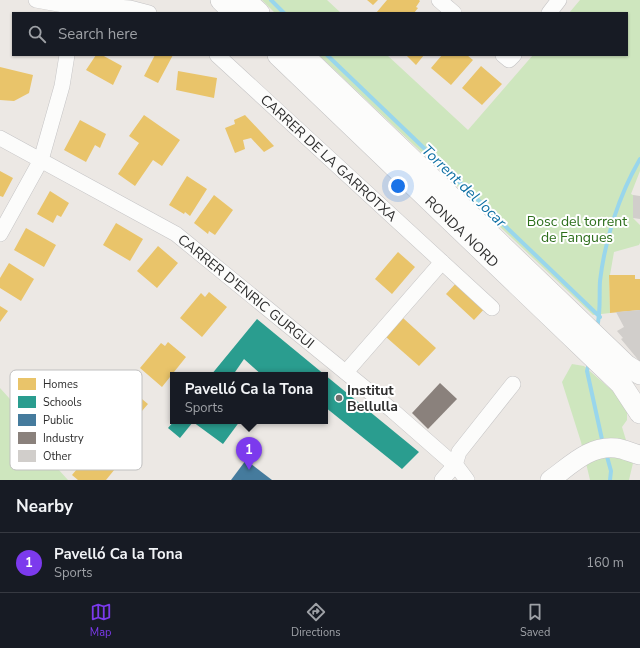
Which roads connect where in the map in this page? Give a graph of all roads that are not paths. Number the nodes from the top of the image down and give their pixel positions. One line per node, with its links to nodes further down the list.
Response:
1 (36, 0): 6 (street)
2 (221, 0): 8 (main road)
3 (245, 0): 9 (main road)
4 (439, 0): 10 (street)
5 (559, 0): 11 (street)
6 (75, 7): 7 (street)
7 (145, 12)
8 (233, 12)
9 (258, 12)
10 (453, 12)
11 (549, 12)
12 (67, 56): 19 (street)
13 (218, 56): 21 (street, CARRER DE LA GARROTXA)
14 (279, 56): 23 (main road, RONDA NORD)
15 (303, 56): 23 (main road, RONDA NORD)
16 (504, 56): 17 (street)
17 (513, 56)
18 (0, 138): 19 (street, CARRER D'ENRIC GURGUI)
19 (41, 160): 20 (street); 24 (street, CARRER D'ENRIC GURGUI)
20 (0, 234)
21 (442, 262): 22 (street, CARRER DE LA GARROTXA); 24 (street)
22 (492, 308)
23 (591, 347): 25 (main road, RONDA NORD); 27 (main road, RONDA NORD)
24 (346, 372): 29 (street, CARRER D'ENRIC GURGUI)
25 (640, 374)
26 (513, 384): 29 (street)
27 (640, 413)
28 (640, 455): 32 (street)
29 (455, 465): 30 (street); 31 (street, CARRER D'ENRIC GURGUI)
30 (442, 480)
31 (467, 480)
32 (550, 480)

